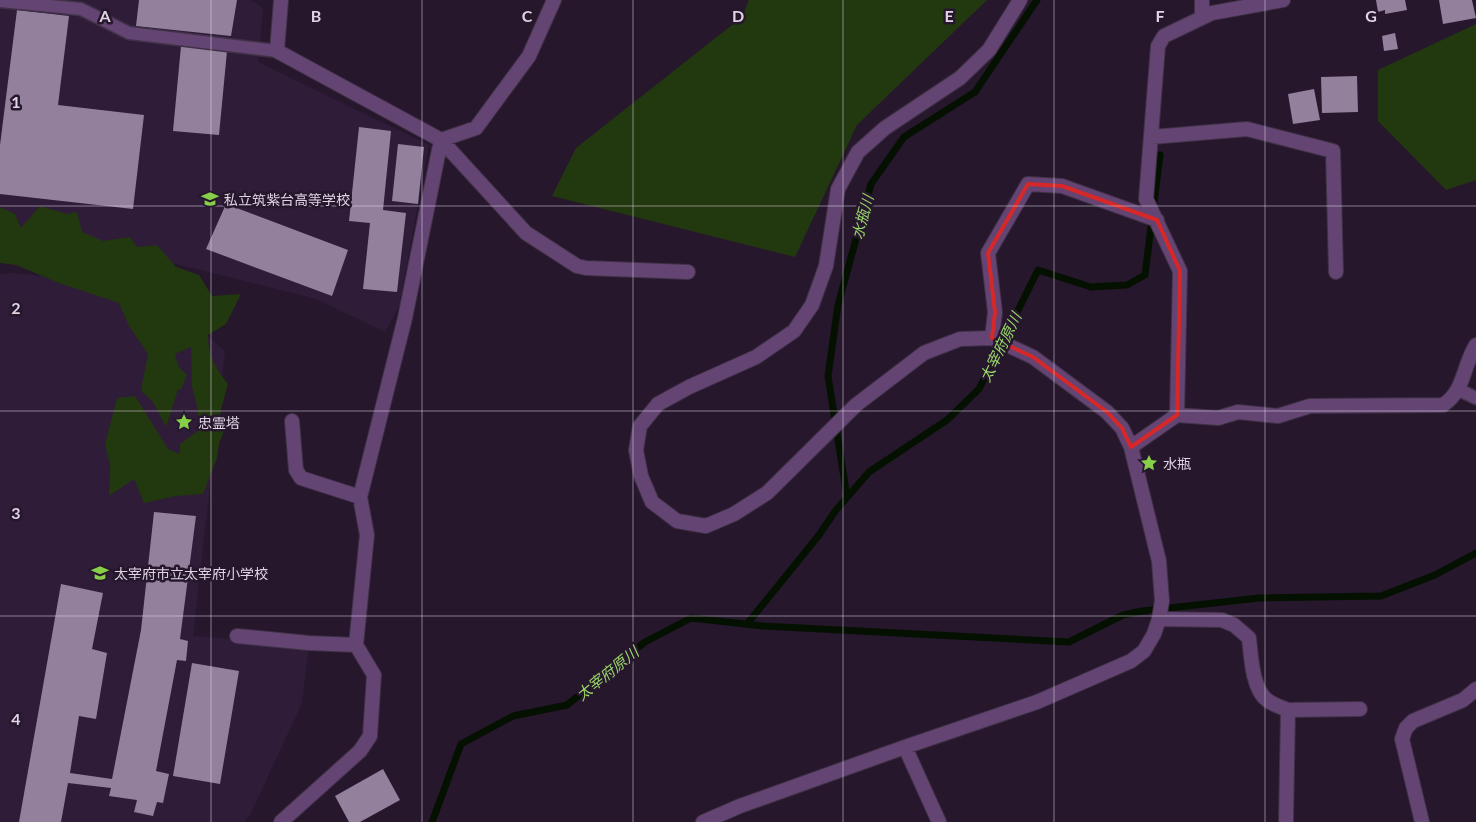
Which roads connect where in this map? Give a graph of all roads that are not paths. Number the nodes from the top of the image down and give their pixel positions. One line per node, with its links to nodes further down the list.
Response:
1 (281, 0): 8 (street)
2 (554, 0): 10 (street)
3 (1020, 0): 14 (street)
4 (1202, 0): 7 (street)
5 (1283, 0): 7 (street)
6 (0, 1): 8 (lane)
7 (1202, 16): 9 (street)
8 (277, 51): 10 (street)
9 (1152, 137): 11 (street); 13 (street)
10 (441, 140): 12 (street); 21 (street)
11 (1157, 220): 14 (street); 18 (street)
12 (688, 272)
13 (1336, 272)
14 (992, 338): 20 (street)
15 (1476, 345): 16 (street)
16 (1458, 390): 17 (lane); 18 (street)
17 (1476, 398)
18 (1177, 415): 20 (street)
19 (292, 421): 21 (street)
20 (1131, 447): 22 (street)
21 (360, 497): 24 (street)
22 (1159, 619): 27 (street); 28 (street)
23 (237, 636): 24 (street)
24 (356, 645): 29 (street)
25 (1476, 689): 33 (street)
26 (1360, 709): 27 (street)
27 (1288, 710): 32 (street)
28 (905, 747): 30 (street); 31 (street)
29 (281, 822)
30 (703, 822)
31 (939, 822)
32 (1286, 822)
33 (1422, 822)

